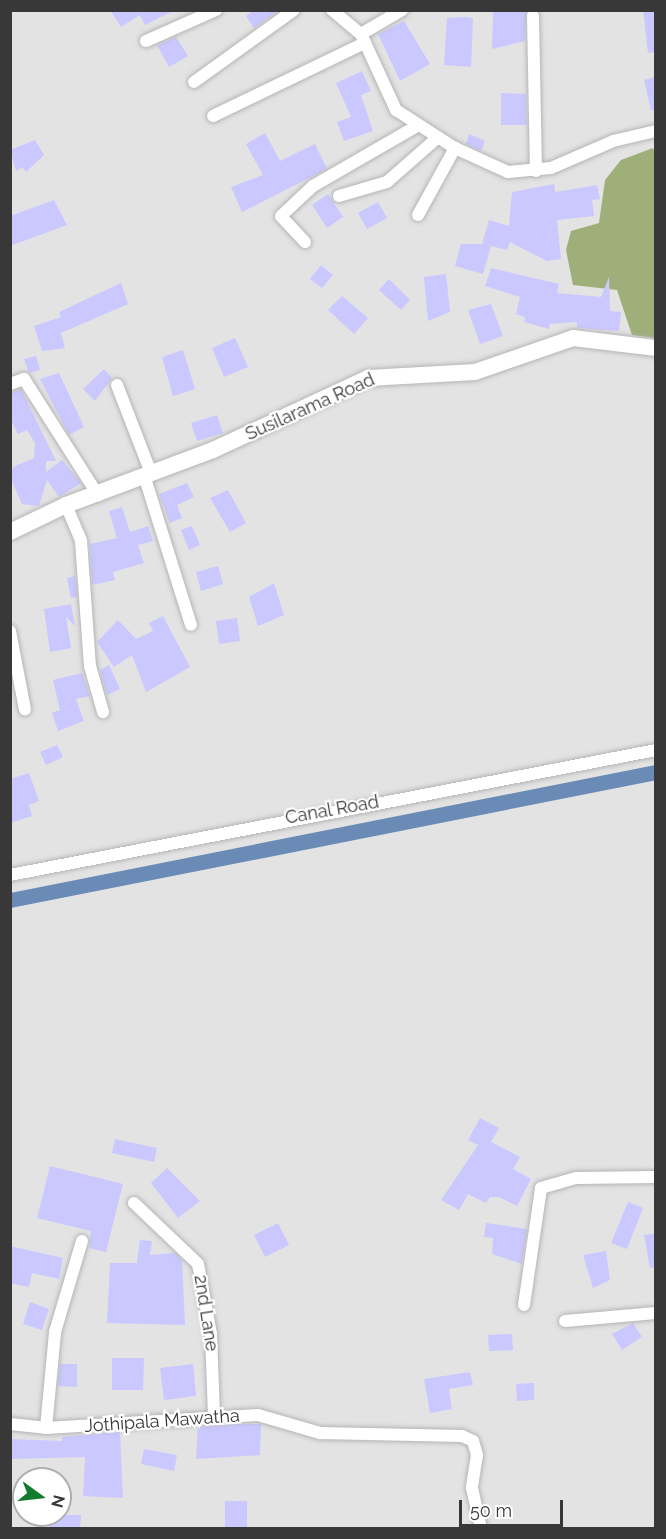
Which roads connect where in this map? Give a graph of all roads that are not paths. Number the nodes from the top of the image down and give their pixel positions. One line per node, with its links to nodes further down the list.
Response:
1 (216, 10): 7 (street)
2 (294, 10): 8 (street)
3 (333, 10): 6 (street)
4 (402, 10): 6 (street)
5 (533, 16): 14 (street)
6 (363, 39): 9 (street); 10 (street)
7 (146, 41)
8 (194, 82)
9 (213, 116)
10 (417, 126): 12 (street); 15 (street)
11 (656, 131): 14 (street)
12 (437, 138): 13 (street); 16 (street)
13 (455, 148): 14 (street); 18 (street)
14 (536, 171)
15 (313, 186): 17 (street); 19 (street)
16 (339, 196)
17 (279, 206)
18 (418, 215)
19 (305, 242)
20 (656, 348): 23 (street, Susilarama Road)
21 (10, 384): 24 (street)
22 (117, 385): 23 (street)
23 (147, 474): 24 (street, Susilarama Road); 27 (street)
24 (98, 495): 25 (street, Susilarama Road)
25 (66, 505): 26 (street, Susilarama Road); 30 (street)
26 (10, 532)
27 (191, 625)
28 (10, 631): 29 (street)
29 (25, 710)
30 (103, 712)
31 (656, 750): 32 (street, Canal Road)
32 (10, 875)
33 (656, 1177): 36 (street)
34 (134, 1203): 39 (street, 2nd Lane)
35 (82, 1241): 41 (street)
36 (524, 1305)
37 (656, 1313): 38 (street)
38 (565, 1321)
39 (214, 1415): 41 (street, Jothipala Mawatha); 42 (street, Jothipala Mawatha)
40 (10, 1424): 41 (street, Jothipala Mawatha)
41 (46, 1428)
42 (481, 1528)

